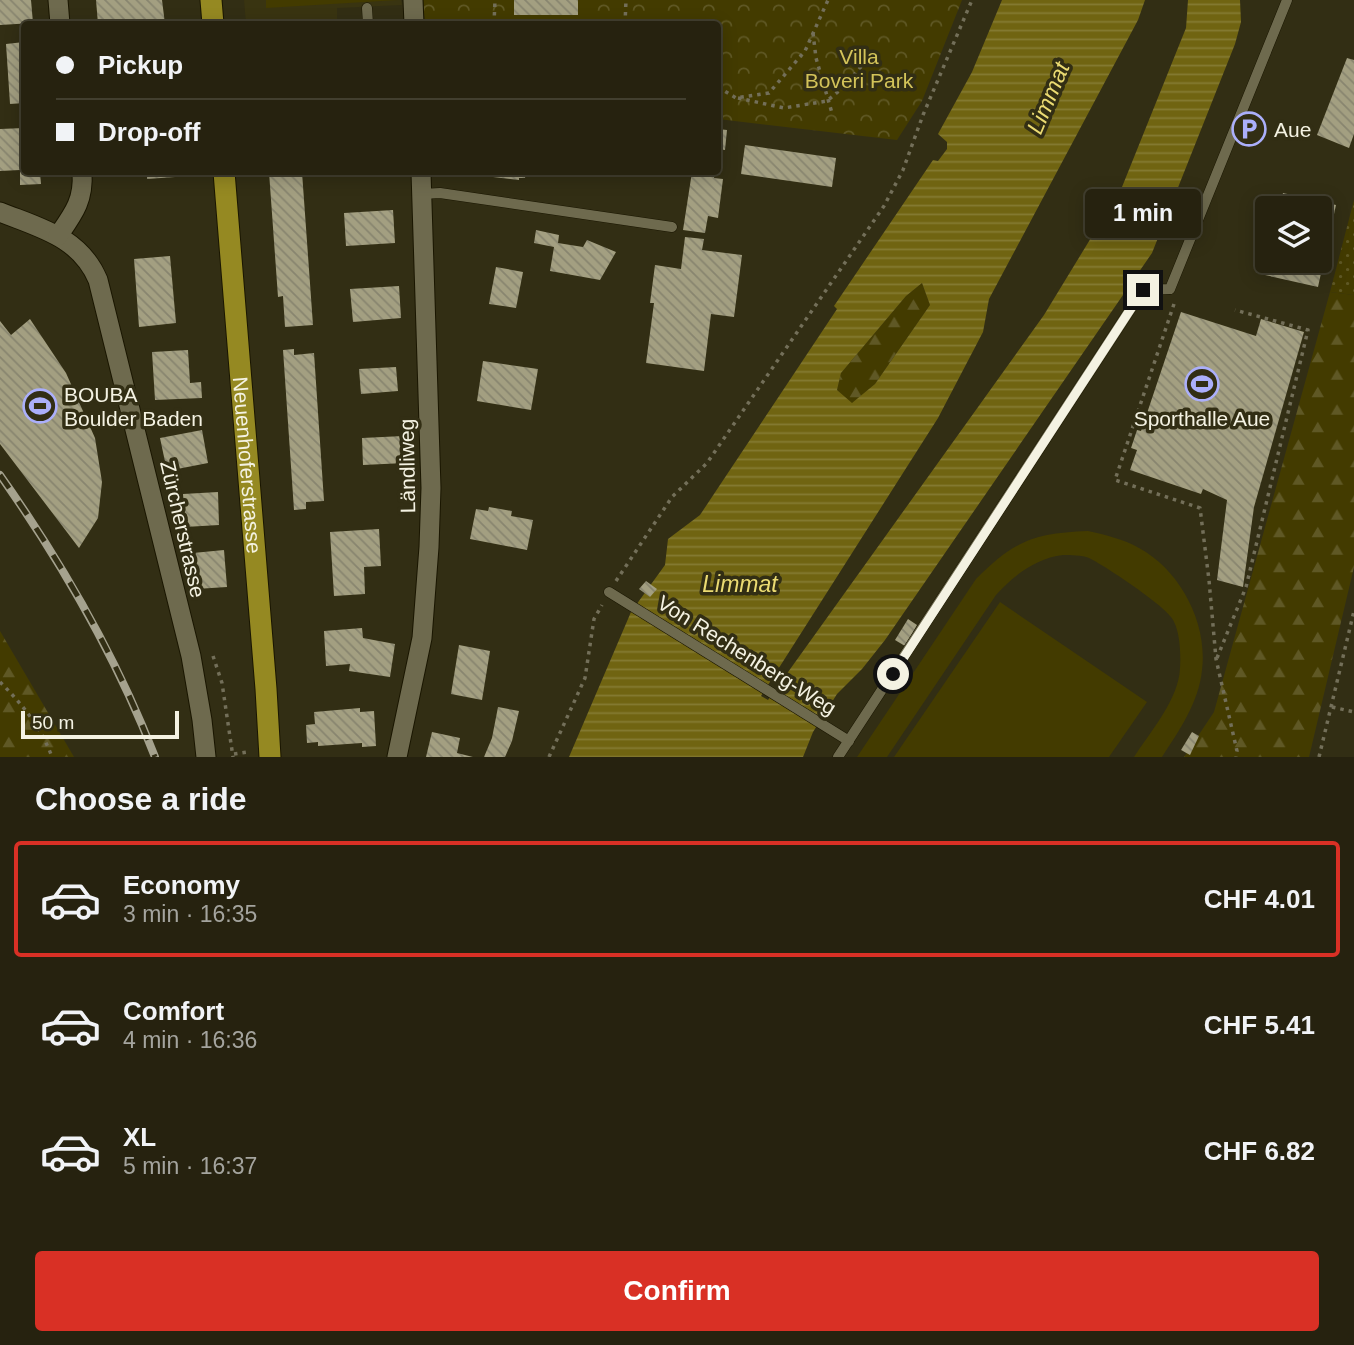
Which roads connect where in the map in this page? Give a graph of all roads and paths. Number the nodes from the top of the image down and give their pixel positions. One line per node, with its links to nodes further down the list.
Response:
1 (58, 0): 10 (street)
2 (211, 0): 11 (main road)
3 (413, 0): 13 (street)
4 (495, 0): 14 (path)
5 (626, 0): 15 (path)
6 (828, 0): 16 (path)
7 (972, 0): 31 (path)
8 (1287, 0): 37 (lane)
9 (367, 8): 12 (lane)
10 (60, 21)
11 (213, 21)
12 (368, 21)
13 (414, 21)
14 (494, 21)
15 (625, 21)
16 (813, 33): 19 (path); 20 (path)
17 (863, 64): 20 (path)
18 (721, 89): 19 (path)
19 (736, 98): 20 (path)
20 (827, 101): 21 (path)
21 (832, 113)
22 (82, 175): 28 (street)
23 (224, 175): 40 (main road, Neuenhoferstrasse)
24 (421, 175): 25 (street, Ländliweg)
25 (422, 194): 27 (lane); 41 (street, Ländliweg)
26 (0, 212): 28 (street, Zürcherstrasse)
27 (672, 227)
28 (58, 236): 39 (street, Zürcherstrasse)
29 (1174, 304): 33 (path)
30 (1235, 310): 33 (path)
31 (609, 592): 37 (lane, Von Rechenberg-Weg); 42 (path)
32 (1354, 611): 35 (path)
33 (1216, 659): 44 (path)
34 (0, 681): 38 (path)
35 (1332, 707): 36 (path); 45 (path)
36 (1354, 712)
37 (849, 741): 43 (lane)
38 (52, 757)
39 (206, 757)
40 (270, 757)
41 (397, 757)
42 (549, 757)
43 (838, 757)
44 (1236, 757)
45 (1319, 757)

